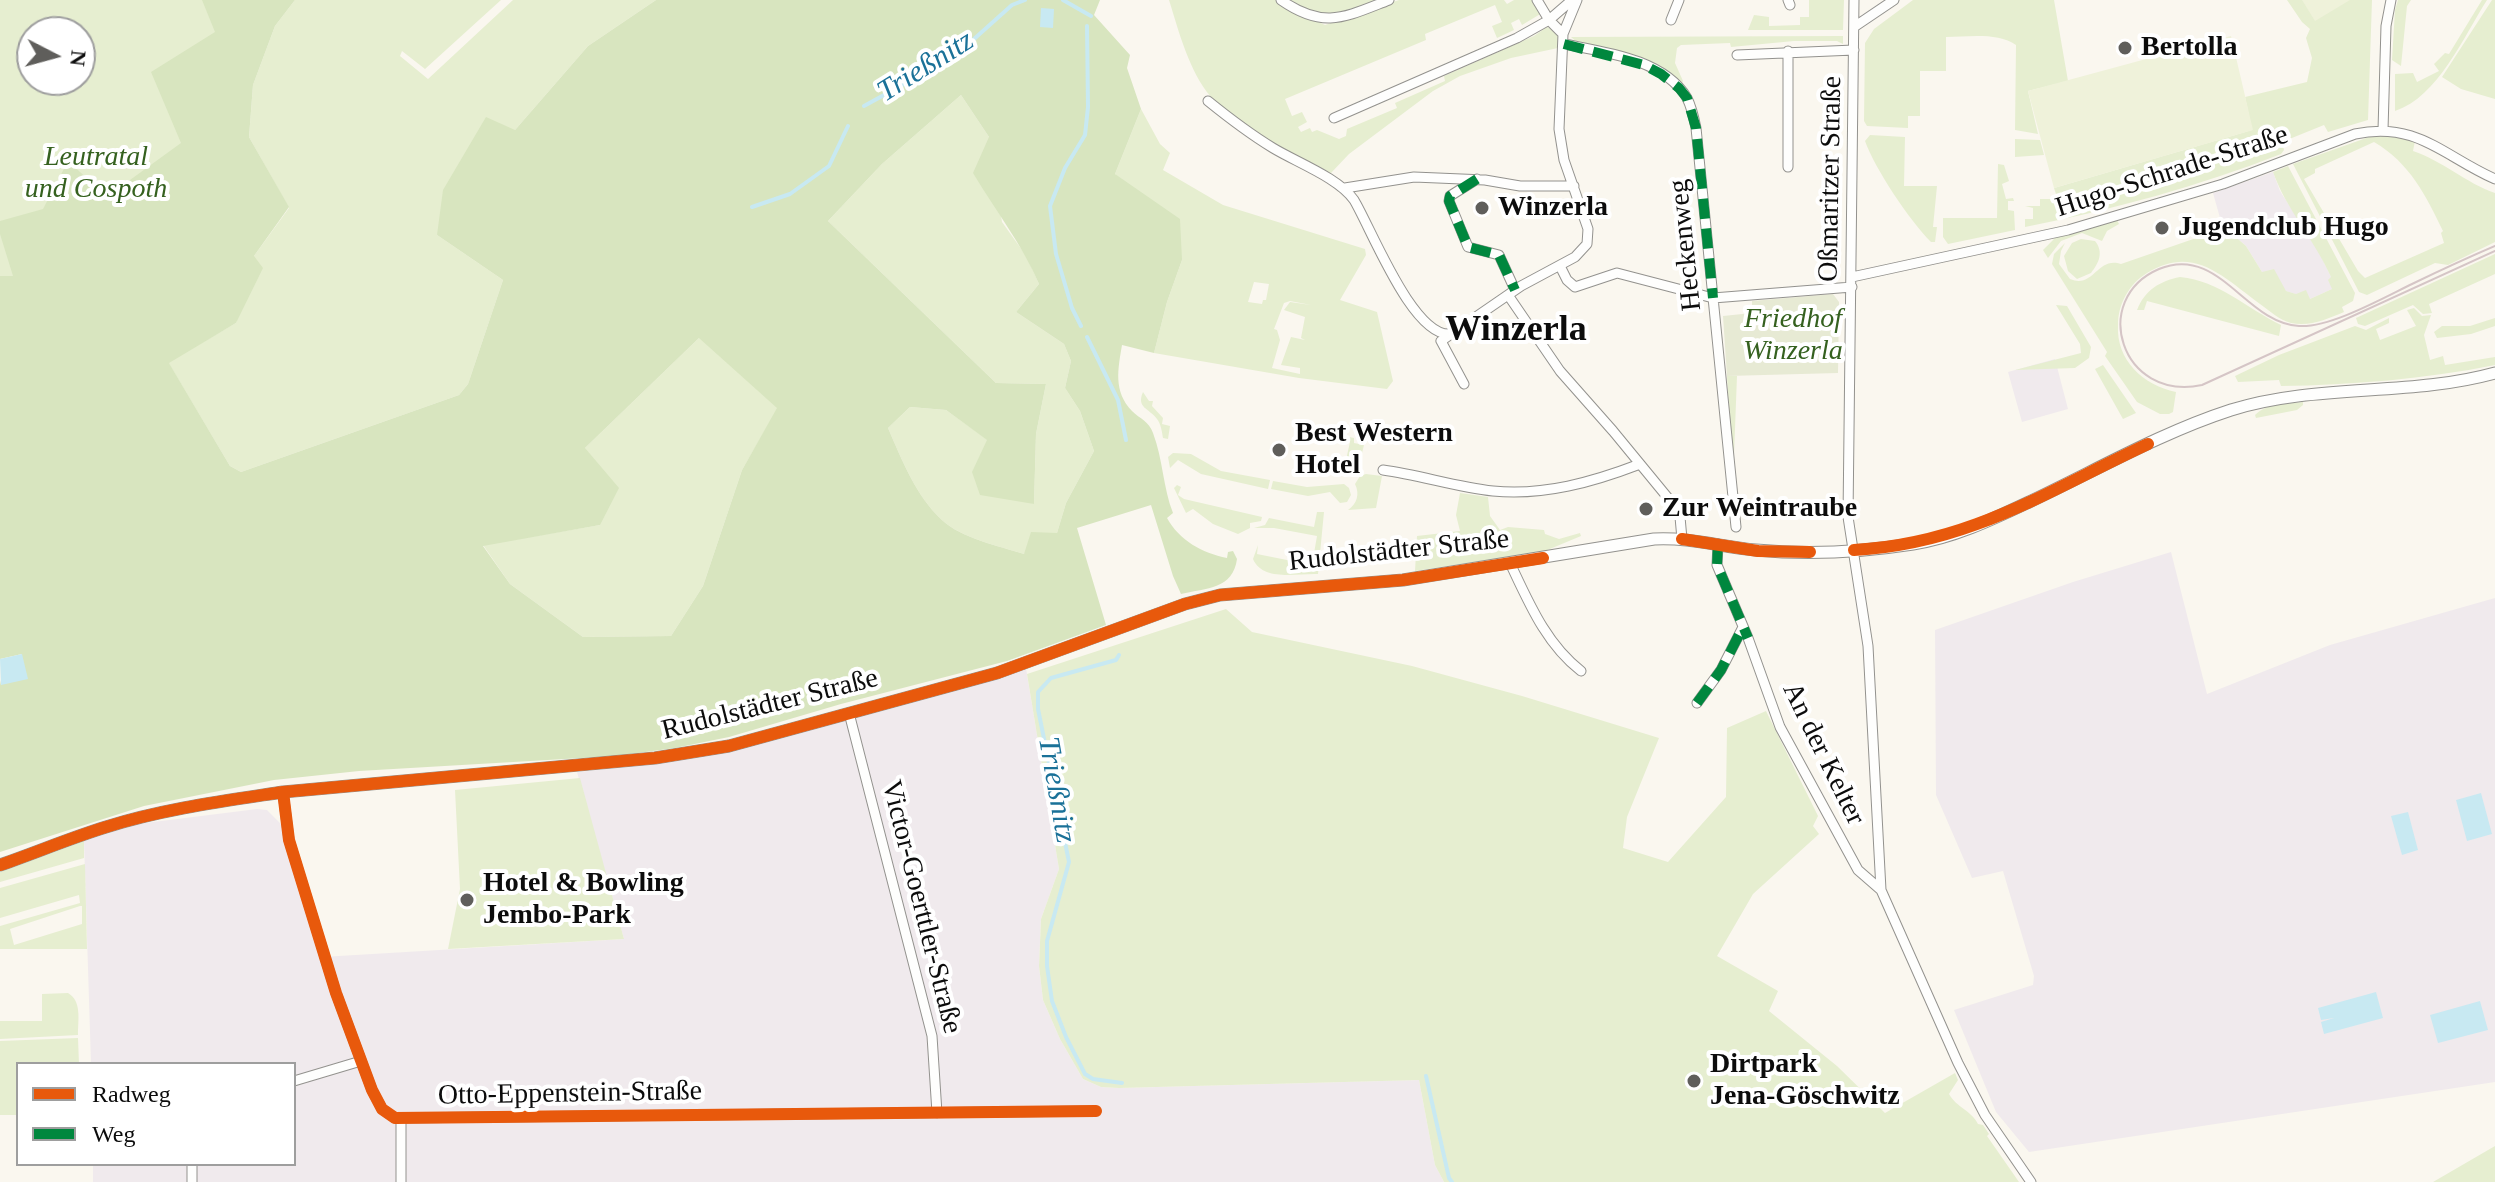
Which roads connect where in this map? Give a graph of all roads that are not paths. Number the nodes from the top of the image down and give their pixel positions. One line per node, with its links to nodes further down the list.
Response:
1 (1281, 0): 2 (street)
2 (1389, 0)
3 (1537, 0): 9 (street)
4 (1575, 0): 9 (street); 12 (street)
5 (1679, 0): 10 (street)
6 (1854, 0): 11 (street, Oßmaritzer Straße)
7 (1894, 0): 11 (street)
8 (2391, 0): 18 (street)
9 (1549, 20): 12 (street); 17 (street)
10 (1671, 20)
11 (1854, 27): 13 (street, Oßmaritzer Straße)
12 (1564, 39): 22 (street); 27 (street, Heckenweg)
13 (1854, 50): 14 (street); 25 (street, Oßmaritzer Straße)
14 (1788, 51): 15 (street); 19 (street)
15 (1737, 55)
16 (1208, 101): 23 (street)
17 (1334, 118)
18 (2383, 130): 21 (street, Hugo-Schrade-Straße); 25 (street, Hugo-Schrade-Straße)
19 (1788, 167)
20 (1477, 179): 22 (street); 23 (street); 26 (street)
21 (2495, 179)
22 (1574, 186): 24 (street)
23 (1345, 188): 28 (street)
24 (1560, 266): 26 (street); 27 (street, Hugo-Schrade-Straße)
25 (1852, 282): 27 (street, Hugo-Schrade-Straße); 36 (street, Oßmaritzer Straße)
26 (1511, 293): 28 (street); 31 (street)
27 (1713, 298): 33 (street, Heckenweg)
28 (1452, 334): 30 (street)
29 (2495, 373): 36 (street, Rudolstädter Straße)
30 (1464, 384)
31 (1640, 464): 32 (street); 34 (street)
32 (1383, 470)
33 (1736, 527)
34 (1682, 539): 35 (street, Rudolstädter Straße); 37 (street, Rudolstädter Straße)
35 (1718, 544): 36 (street, Rudolstädter Straße); 38 (street, An der Kelter)
36 (1854, 550): 44 (street, Oßmaritzer Straße)
37 (1510, 563): 39 (street); 41 (street, Rudolstädter Straße)
38 (1743, 627): 40 (street); 44 (street, An der Kelter)
39 (1581, 671)
40 (1697, 703)
41 (849, 713): 42 (street, Rudolstädter Straße); 48 (street, Victor-Goerttler-Straße)
42 (283, 792): 43 (street, Rudolstädter Straße); 45 (street, Otto-Eppenstein-Straße)
43 (0, 865)
44 (1881, 890): 51 (street)
45 (361, 1061): 46 (street); 49 (street, Otto-Eppenstein-Straße)
46 (296, 1080)
47 (1096, 1111): 48 (street, Otto-Eppenstein-Straße)
48 (937, 1113): 49 (street, Otto-Eppenstein-Straße)
49 (401, 1119): 50 (street)
50 (401, 1182)
51 (2031, 1182)

